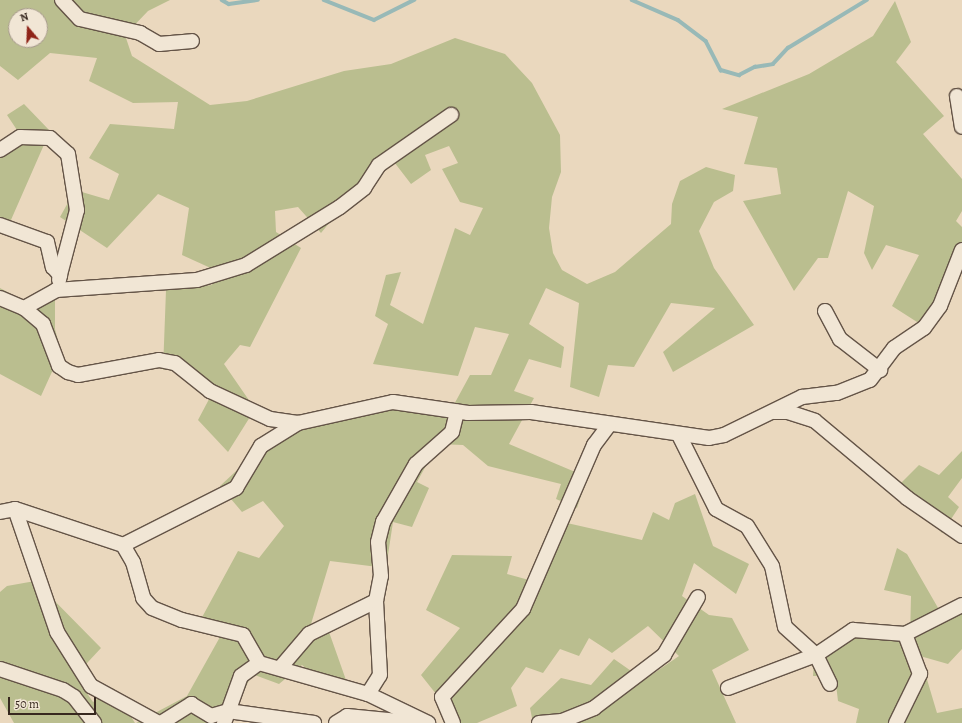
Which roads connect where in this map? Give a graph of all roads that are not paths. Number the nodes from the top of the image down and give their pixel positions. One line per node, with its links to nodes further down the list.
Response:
1 (62, 0): 2 (street)
2 (192, 42)
3 (957, 96): 5 (street)
4 (451, 115): 10 (street)
5 (962, 127)
6 (0, 150): 9 (street)
7 (0, 225): 9 (street)
8 (961, 257): 14 (street)
9 (60, 275): 10 (street)
10 (56, 290): 12 (street)
11 (0, 298): 12 (street)
12 (24, 308): 17 (street)
13 (825, 311): 14 (street)
14 (880, 370): 16 (street)
15 (457, 412): 17 (street); 18 (street); 25 (street)
16 (774, 412): 19 (street); 22 (street)
17 (298, 423): 23 (street)
18 (609, 425): 19 (street); 42 (street)
19 (679, 435): 28 (street)
20 (15, 509): 21 (street); 23 (street); 37 (street)
21 (0, 512)
22 (960, 531)
23 (122, 546): 29 (street)
24 (698, 597): 43 (street)
25 (376, 601): 30 (street); 34 (street)
26 (962, 606): 27 (street)
27 (905, 634): 28 (street); 44 (street)
28 (816, 655): 32 (street); 33 (street)
29 (259, 663): 30 (street); 35 (street)
30 (280, 668): 34 (street)
31 (0, 669): 36 (street)
32 (830, 684)
33 (728, 688)
34 (368, 694): 41 (street)
35 (226, 717): 37 (street); 38 (street)
36 (94, 723)
37 (160, 723)
38 (314, 723)
39 (336, 723): 40 (street)
40 (422, 723)
41 (428, 723)
42 (454, 723)
43 (539, 723)
44 (896, 723)

